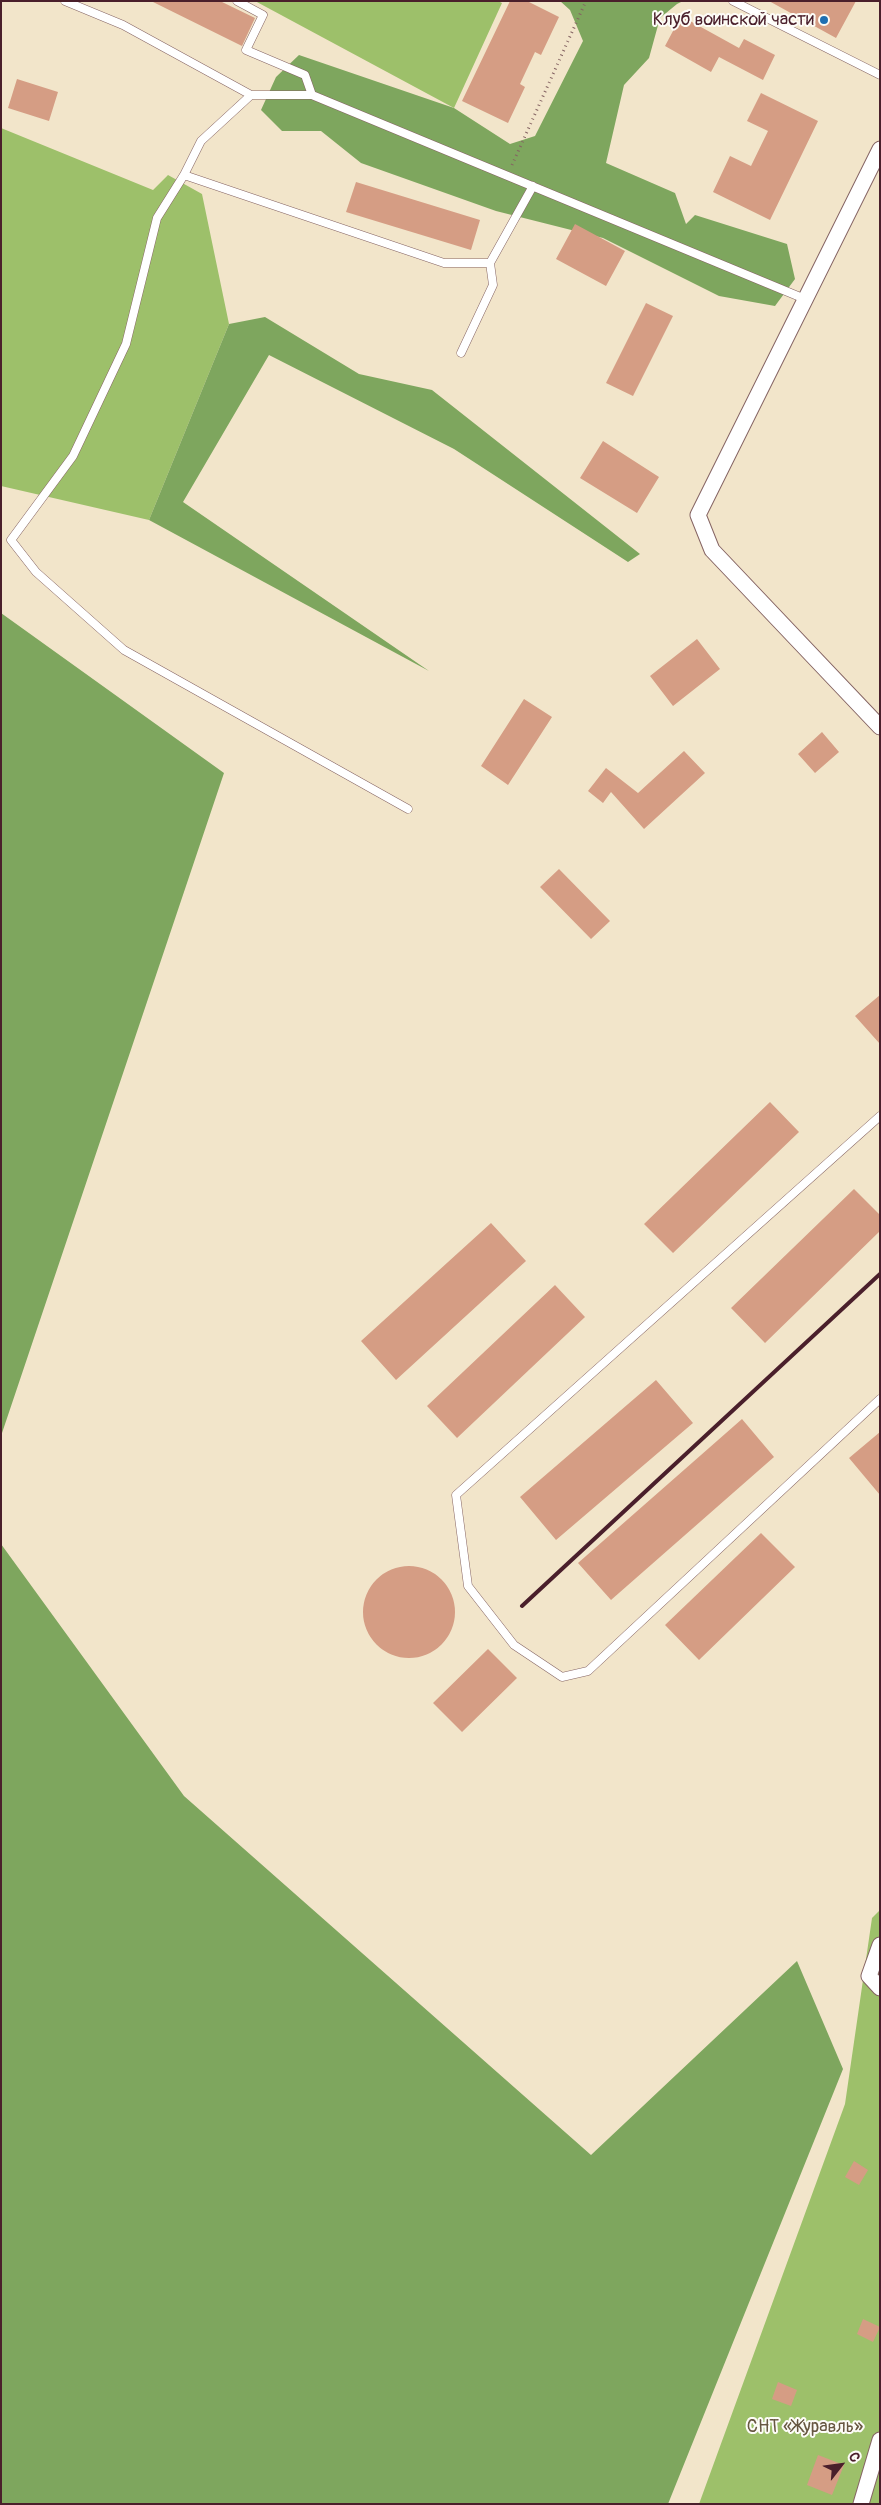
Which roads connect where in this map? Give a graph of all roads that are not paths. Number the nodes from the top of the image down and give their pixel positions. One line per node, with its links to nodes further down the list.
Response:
1 (65, 1): 5 (lane)
2 (237, 1): 6 (lane)
3 (732, 1): 4 (lane)
4 (880, 76)
5 (250, 95): 6 (lane); 8 (lane)
6 (312, 95): 9 (lane)
7 (880, 149): 11 (street)
8 (184, 175): 10 (lane); 14 (lane)
9 (533, 186): 10 (lane); 11 (lane)
10 (490, 263): 12 (lane)
11 (806, 299): 15 (street)
12 (460, 354)
13 (1, 539): 14 (lane)
14 (11, 540): 16 (lane)
15 (880, 727)
16 (408, 809)
17 (880, 1116): 18 (lane)
18 (880, 1399)
19 (880, 1945): 20 (street)
20 (880, 1988)
21 (880, 2440): 22 (street)
22 (861, 2504)

